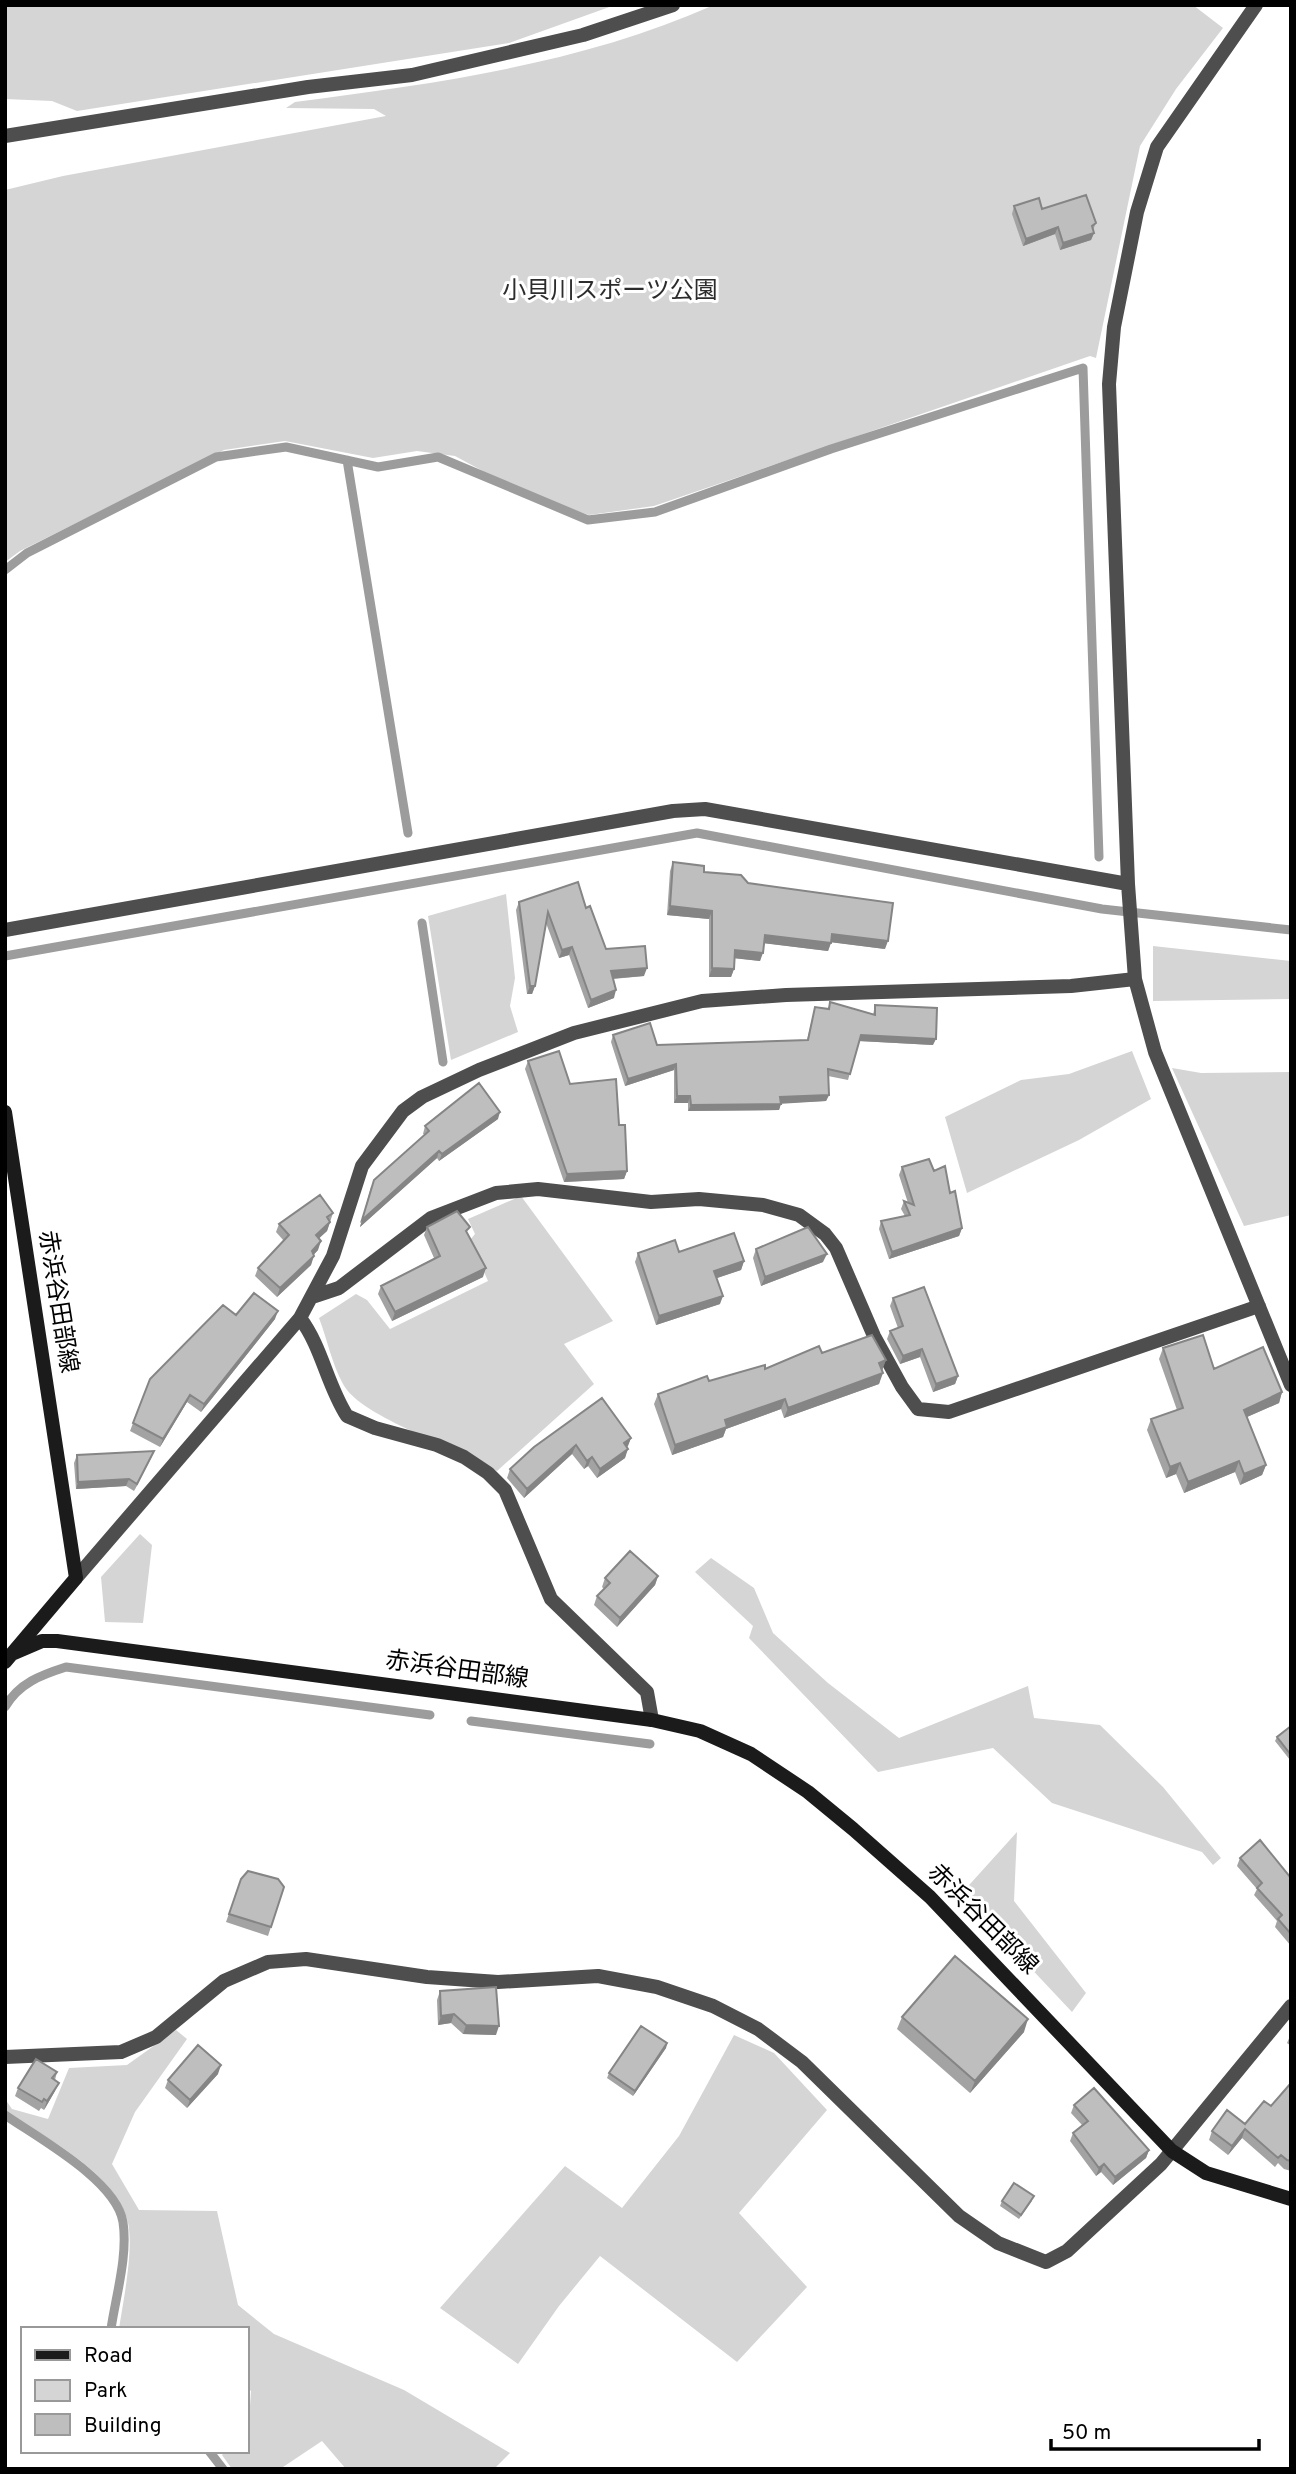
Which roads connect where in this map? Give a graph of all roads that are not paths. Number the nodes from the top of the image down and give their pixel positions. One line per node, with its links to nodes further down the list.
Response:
1 (673, 5): 3 (street)
2 (1256, 5): 4 (street)
3 (5, 136)
4 (1128, 890): 5 (street); 6 (street)
5 (5, 930)
6 (1135, 979): 8 (street); 9 (street)
7 (5, 1112): 12 (main road, 赤浜谷田部線)
8 (315, 1296): 9 (street); 10 (street)
9 (1259, 1306): 11 (street)
10 (300, 1318): 12 (street); 14 (street)
11 (1291, 1385)
12 (76, 1578): 13 (main road, 赤浜谷田部線)
13 (9, 1657): 14 (main road, 赤浜谷田部線)
14 (652, 1720): 17 (main road, 赤浜谷田部線)
15 (1291, 2006): 17 (street)
16 (5, 2057): 17 (street)
17 (1172, 2151): 18 (main road, 赤浜谷田部線)
18 (1291, 2199)

